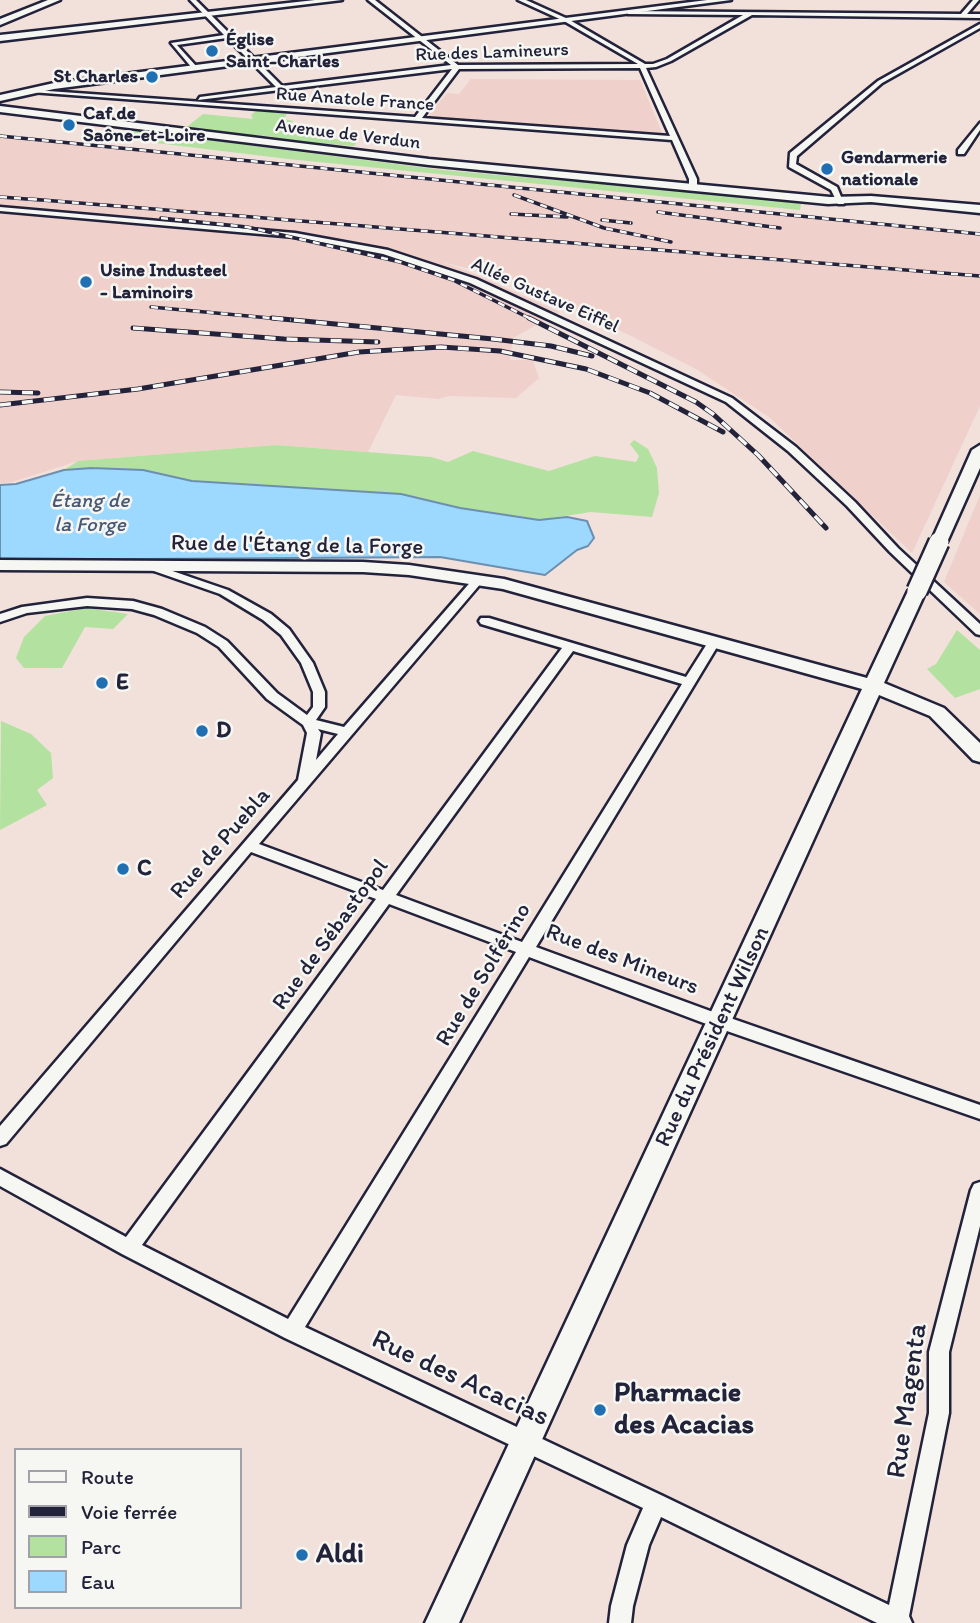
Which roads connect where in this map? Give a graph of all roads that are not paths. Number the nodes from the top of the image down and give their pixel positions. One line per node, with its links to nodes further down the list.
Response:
1 (55, 0): 17 (main road)
2 (193, 0): 13 (street)
3 (338, 0): 9 (main road)
4 (371, 0): 21 (street)
5 (522, 0): 16 (street)
6 (655, 0): 10 (street)
7 (727, 0): 10 (main road)
8 (976, 0): 14 (street)
9 (285, 3): 13 (main road)
10 (667, 8): 11 (main road)
11 (628, 12): 12 (street); 16 (main road)
12 (753, 12): 14 (street); 23 (street, Rue des Lamineurs)
13 (207, 14): 19 (street); 20 (main road)
14 (962, 16): 15 (street)
15 (980, 16)
16 (566, 20): 21 (main road); 23 (street)
17 (0, 22)
18 (980, 26): 36 (street)
19 (229, 36): 22 (street); 25 (street)
20 (0, 38)
21 (421, 38): 22 (main road); 24 (street)
22 (252, 60): 25 (main road); 26 (street)
23 (642, 66): 24 (street, Rue des Lamineurs); 33 (street)
24 (457, 67): 26 (street, Rue des Lamineurs); 31 (street)
25 (194, 68): 27 (main road)
26 (280, 88): 29 (street, Rue des Lamineurs)
27 (34, 92): 28 (main road); 29 (street, Rue Anatole France)
28 (0, 98)
29 (177, 103): 31 (street, Rue Anatole France)
30 (0, 109): 35 (main road, Avenue de Verdun)
31 (417, 120): 33 (street, Rue Anatole France)
32 (979, 130): 34 (street)
33 (674, 138): 35 (street)
34 (961, 152)
35 (694, 187): 36 (main road, Avenue de Verdun)
36 (841, 202): 38 (main road, Avenue de Verdun)
37 (0, 209): 45 (street, Allée Gustave Eiffel)
38 (980, 209)
39 (980, 450): 49 (main road, Rue du Président Wilson, bridge)
40 (0, 565): 41 (main road, Rue de l'Étang de la Forge)
41 (155, 568): 42 (main road, Rue de l'Étang de la Forge); 50 (street)
42 (478, 580): 46 (main road, Rue de l'Étang de la Forge); 51 (street, Rue de Puebla)
43 (0, 618): 50 (street)
44 (485, 621): 47 (street)
45 (980, 631)
46 (714, 642): 48 (street, Rue de Solférino); 49 (main road, Rue de l'Étang de la Forge)
47 (569, 648): 48 (street); 55 (street, Rue de Sébastopol)
48 (688, 682): 56 (street, Rue de Solférino)
49 (873, 686): 52 (main road, Rue de l'Étang de la Forge); 57 (main road, Rue du Président Wilson)
50 (311, 728): 51 (street); 53 (street)
51 (344, 737): 53 (street, Rue de Puebla)
52 (980, 755)
53 (304, 784): 54 (street, Rue de Puebla)
54 (249, 846): 55 (street, Rue des Mineurs); 59 (street, Rue de Puebla)
55 (386, 897): 56 (street, Rue des Mineurs); 62 (street, Rue de Sébastopol)
56 (527, 949): 57 (street, Rue des Mineurs); 63 (street, Rue de Solférino)
57 (721, 1021): 58 (street, Rue des Mineurs); 64 (main road, Rue du Président Wilson)
58 (980, 1112)
59 (0, 1139)
60 (0, 1177): 62 (street, Rue des Acacias)
61 (980, 1190): 66 (street, Rue Magenta)
62 (130, 1248): 63 (street, Rue des Acacias)
63 (292, 1331): 64 (street, Rue des Acacias)
64 (526, 1441): 65 (street, Rue des Acacias); 67 (main road, Rue du Président Wilson)
65 (656, 1503): 66 (street, Rue des Acacias); 68 (street)
66 (899, 1622)
67 (442, 1623)
68 (620, 1623)

